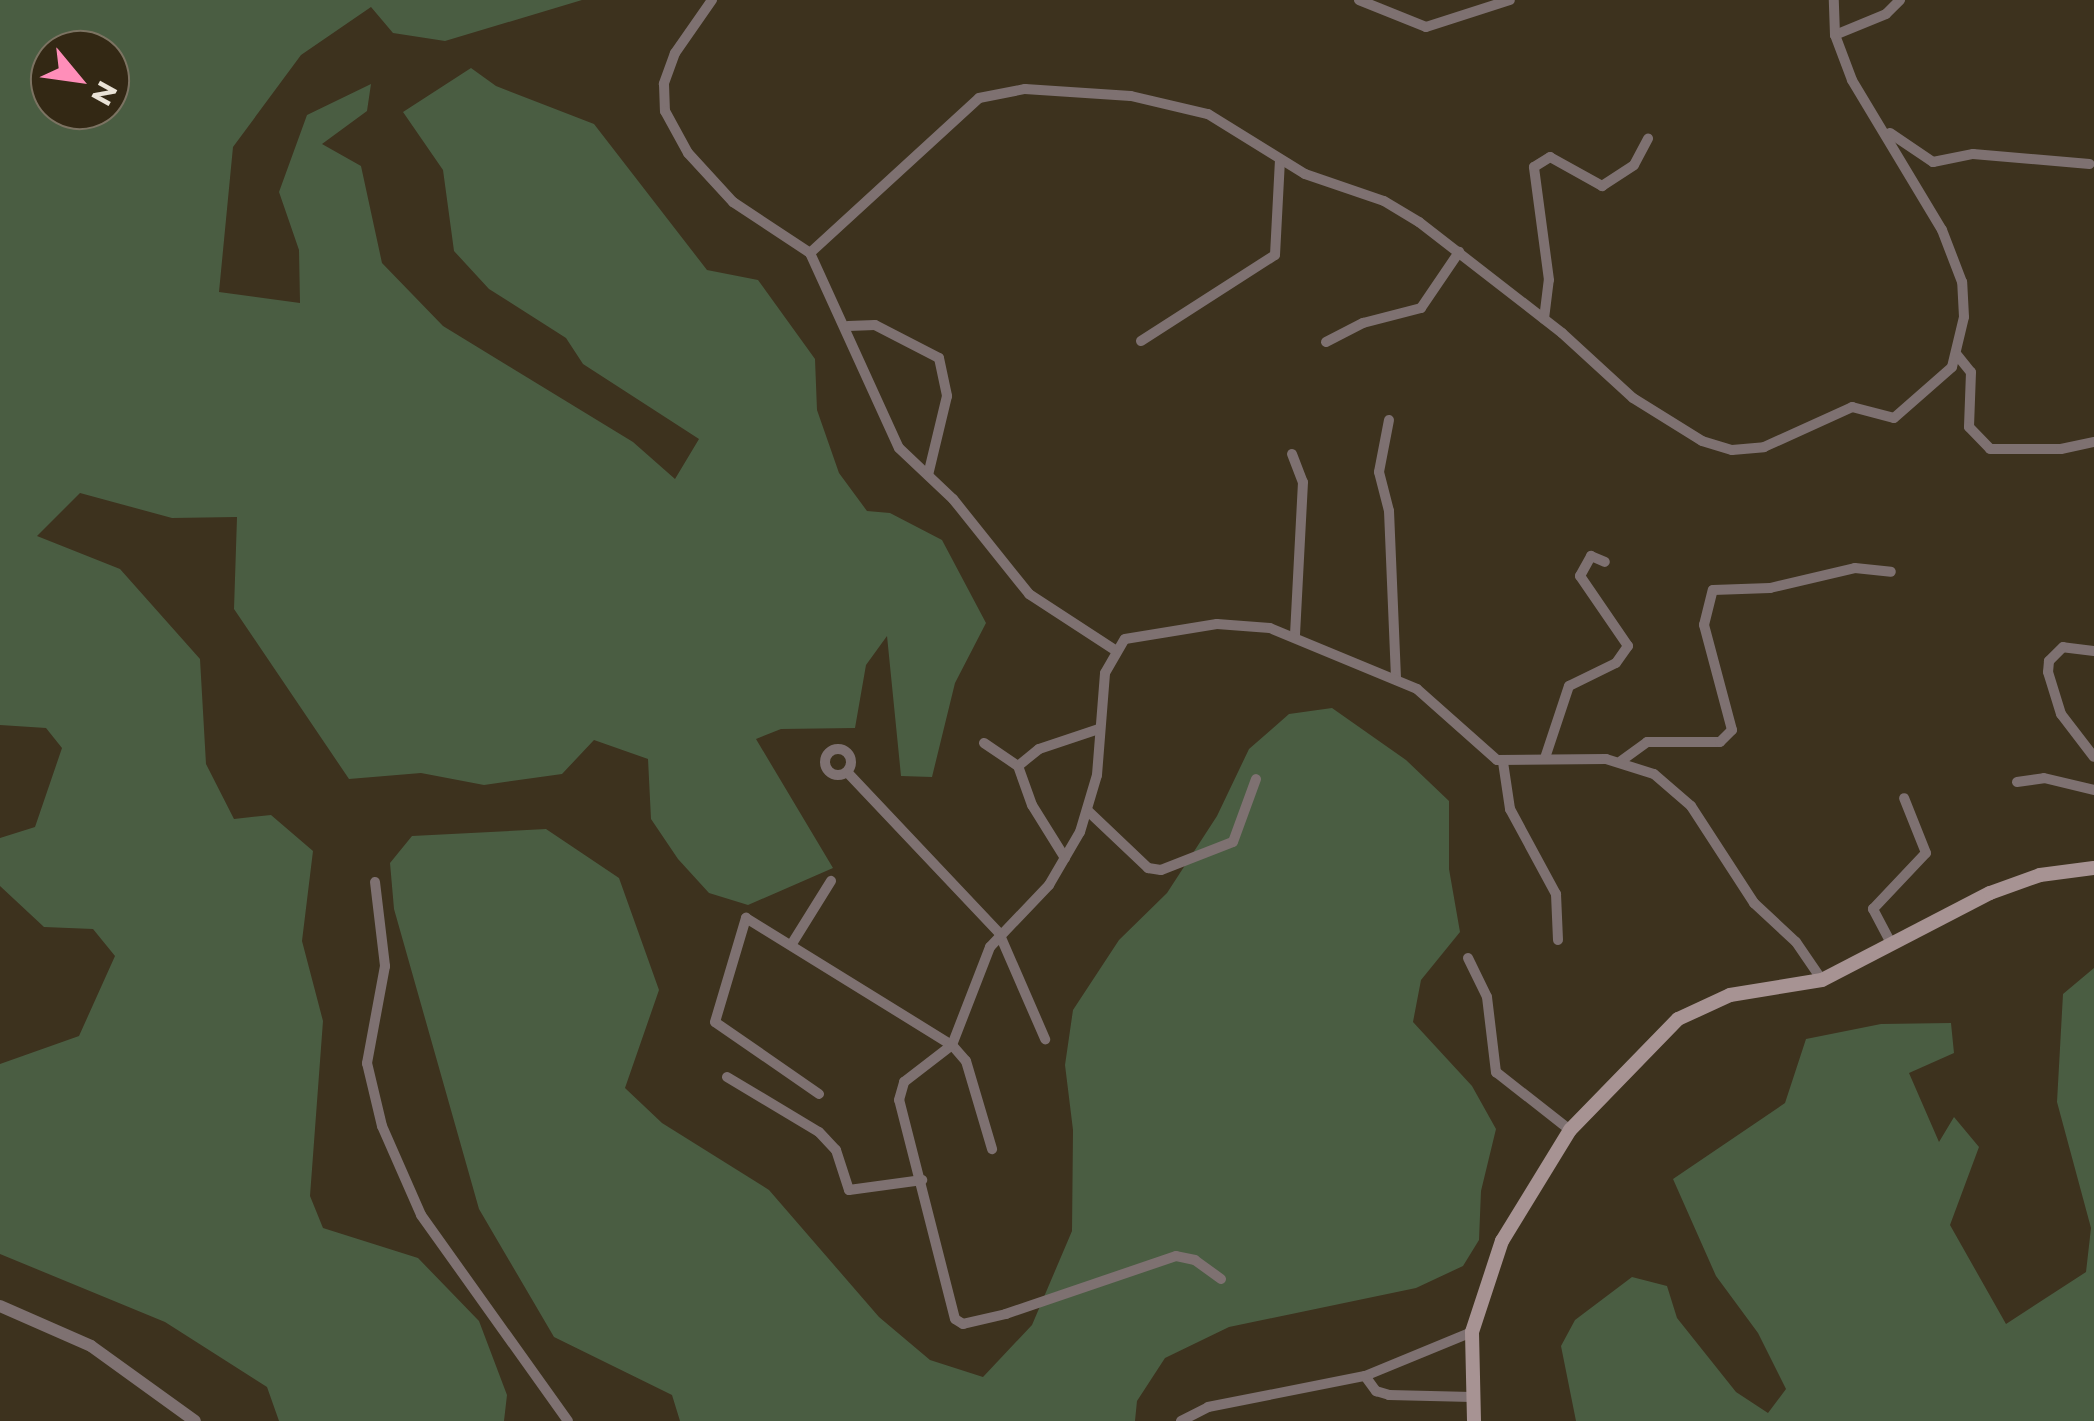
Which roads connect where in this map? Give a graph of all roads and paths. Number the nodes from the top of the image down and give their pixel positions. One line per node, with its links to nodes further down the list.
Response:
1 (712, 0): 12 (street)
2 (1359, 0): 3 (street)
3 (1510, 0)
4 (1834, 0): 6 (street)
5 (1900, 0): 6 (street)
6 (1834, 36): 7 (street)
7 (1884, 130): 10 (street); 17 (street)
8 (1648, 138): 13 (street)
9 (1280, 161): 11 (street); 12 (street); 15 (street)
10 (2090, 164)
11 (1459, 252): 13 (street); 16 (street)
12 (810, 253): 14 (street)
13 (1544, 319): 17 (street)
14 (848, 326): 21 (street); 21 (street)
15 (1141, 341)
16 (1326, 342)
17 (1957, 355): 19 (street)
18 (1389, 420): 27 (street)
19 (2094, 442)
20 (1292, 454): 24 (street)
21 (928, 475): 25 (street)
22 (1606, 562): 31 (street)
23 (1891, 572): 32 (street)
24 (1295, 636): 25 (street); 27 (street)
25 (1115, 650): 28 (street)
26 (2094, 651): 30 (street)
27 (1396, 679): 33 (street)
28 (1099, 729): 34 (street); 40 (street)
29 (984, 742): 34 (street)
30 (2094, 757)
31 (1545, 758): 32 (street); 33 (street)
32 (1621, 761): 50 (street)
33 (1503, 762): 46 (street)
34 (1018, 766): 41 (street)
35 (846, 772): 45 (street)
36 (1256, 778): 40 (street)
37 (2017, 782): 38 (street)
38 (2094, 790)
39 (1904, 798): 48 (street)
40 (1088, 811): 41 (street)
41 (1065, 858): 45 (street)
42 (2094, 868): 48 (main road)
43 (375, 882): 64 (street)
44 (830, 882): 47 (street)
45 (999, 933): 51 (street); 52 (street)
46 (1558, 940)
47 (793, 942): 52 (street); 54 (street)
48 (1892, 944): 50 (main road)
49 (1468, 958): 55 (street)
50 (1822, 980): 55 (main road)
51 (1045, 1039)
52 (952, 1045): 56 (street); 57 (street)
53 (728, 1077): 57 (street)
54 (819, 1094)
55 (1570, 1130): 60 (main road)
56 (992, 1149)
57 (922, 1180): 58 (street)
58 (1221, 1279)
59 (0, 1306): 63 (street)
60 (1472, 1332): 61 (street); 62 (main road)
61 (1366, 1376): 62 (street); 65 (street)
62 (1472, 1397): 66 (main road)
63 (195, 1421)
64 (568, 1421)
65 (1181, 1421)
66 (1474, 1421)

